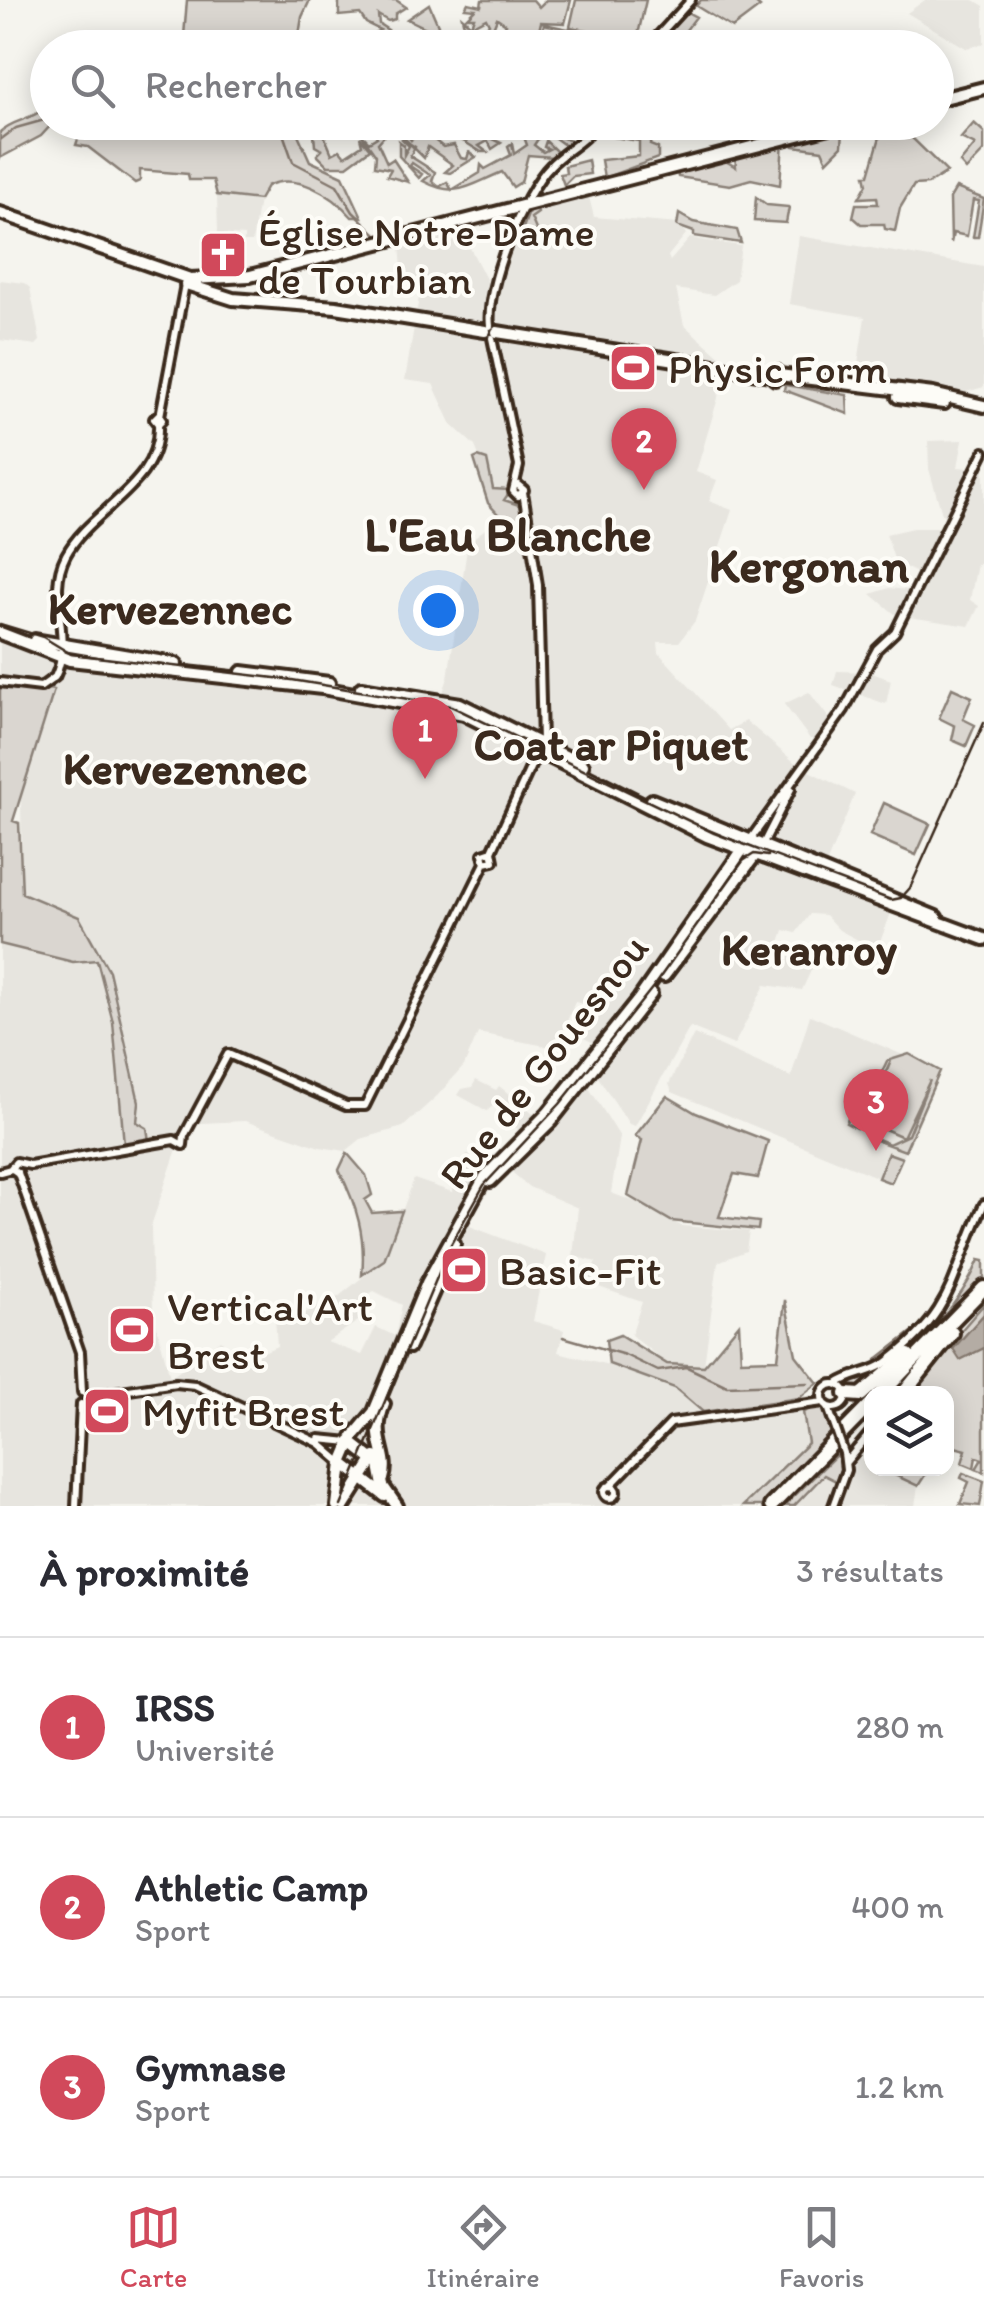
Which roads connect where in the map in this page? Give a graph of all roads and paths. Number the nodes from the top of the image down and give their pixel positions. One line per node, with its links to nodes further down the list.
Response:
1 (691, 0): 2 (street)
2 (664, 30)
3 (984, 88): 4 (main road)
4 (954, 96)
5 (585, 140): 7 (street)
6 (779, 140): 7 (main road)
7 (525, 205): 10 (main road); 12 (street)
8 (0, 213): 9 (main road)
9 (190, 283): 10 (main road); 11 (main road); 16 (street)
10 (222, 286): 11 (main road)
11 (266, 301): 12 (main road)
12 (491, 332): 13 (main road); 18 (street)
13 (984, 409)
14 (984, 452): 19 (street, Rue de Gouesnou)
15 (0, 632): 16 (main road)
16 (61, 652): 17 (street); 18 (main road)
17 (0, 682)
18 (541, 748): 20 (main road); 22 (main road); 25 (street)
19 (792, 785): 20 (street, Rue de Gouesnou); 21 (street, Rue de Gouesnou)
20 (750, 840): 21 (main road); 22 (main road, Rue de Gouesnou)
21 (762, 845): 23 (main road, Rue de Gouesnou); 24 (main road)
22 (742, 850): 23 (main road); 43 (main road, Rue de Gouesnou)
23 (754, 856): 24 (main road); 44 (main road, Rue de Gouesnou)
24 (984, 937)
25 (17, 1169): 26 (street); 35 (street)
26 (0, 1172)
27 (984, 1204): 34 (street)
28 (984, 1288): 30 (highway)
29 (984, 1298): 30 (highway)
30 (953, 1326): 31 (highway); 32 (highway); 33 (highway); 34 (highway)
31 (889, 1386)
32 (897, 1386)
33 (909, 1386)
34 (842, 1389): 36 (street); 37 (street)
35 (85, 1394): 41 (street); 49 (street)
36 (824, 1402): 37 (street); 39 (street); 48 (street)
37 (838, 1408): 39 (street)
38 (864, 1411): 52 (highway)
39 (833, 1418): 45 (street, bridge)
40 (864, 1420): 53 (highway)
41 (303, 1434): 43 (street); 46 (street)
42 (864, 1439): 45 (street)
43 (350, 1443): 44 (main road); 46 (main road, Rue de Gouesnou)
44 (377, 1454): 47 (main road, Rue de Gouesnou); 51 (main road)
45 (845, 1457): 54 (street)
46 (342, 1463): 47 (main road); 50 (main road, Rue de Gouesnou)
47 (366, 1478): 50 (main road, Rue de Gouesnou); 51 (main road)
48 (610, 1502)
49 (76, 1506)
50 (340, 1506)
51 (395, 1506)
52 (770, 1506)
53 (779, 1506)
54 (833, 1506)

